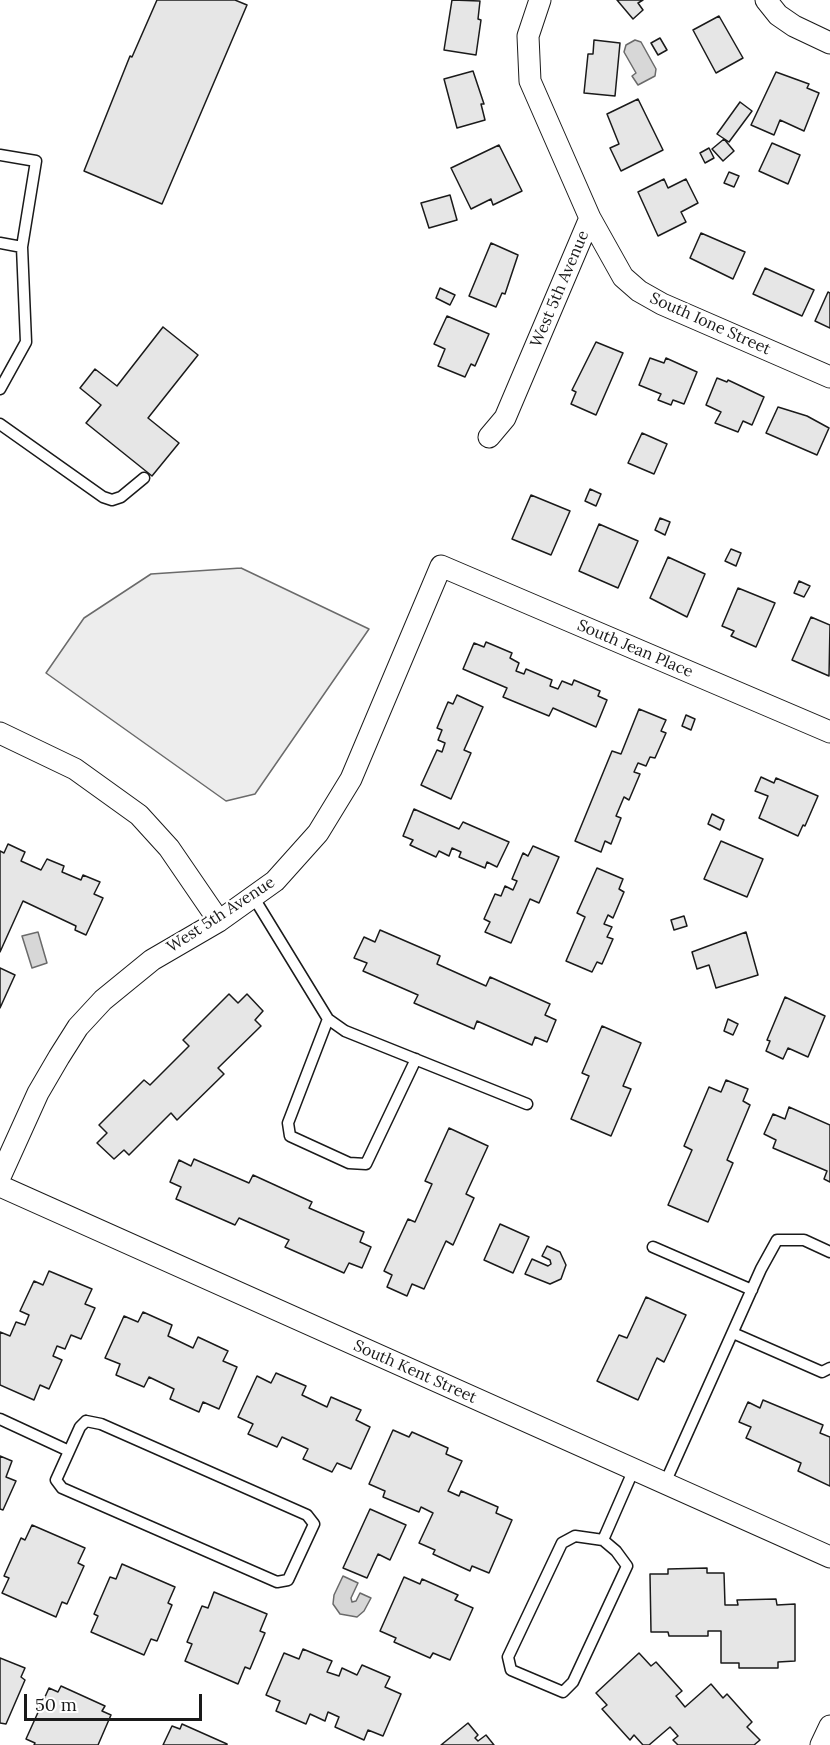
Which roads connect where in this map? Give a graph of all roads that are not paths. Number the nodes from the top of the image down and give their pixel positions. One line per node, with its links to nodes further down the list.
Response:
1 (540, 0): 5 (street, West 5th Avenue)
2 (766, 0): 3 (street)
3 (830, 43)
4 (0, 155): 7 (lane)
5 (590, 218): 8 (street, South Ione Street); 11 (street, West 5th Avenue)
6 (0, 243): 7 (lane)
7 (22, 247): 9 (lane)
8 (830, 377)
9 (0, 389)
10 (0, 424): 12 (lane)
11 (489, 437)
12 (144, 478)
13 (441, 566): 14 (street, South Jean Place); 16 (street, West 5th Avenue)
14 (830, 732)
15 (0, 733): 17 (street)
16 (254, 898): 17 (street, West 5th Avenue); 18 (lane)
17 (219, 921): 21 (street, West 5th Avenue)
18 (328, 1019): 19 (lane); 19 (lane)
19 (416, 1059): 20 (lane)
20 (527, 1104)
21 (0, 1177)
22 (0, 1186): 30 (street, South Kent Street)
23 (653, 1247): 25 (lane)
24 (830, 1252): 25 (lane)
25 (752, 1290): 26 (lane)
26 (733, 1334): 27 (lane); 31 (lane)
27 (830, 1368)
28 (0, 1419): 29 (lane)
29 (69, 1451): 29 (lane)
30 (634, 1469): 31 (street, South Kent Street); 32 (lane)
31 (665, 1483): 33 (street, South Kent Street)
32 (603, 1540): 32 (lane)
33 (830, 1557)
34 (830, 1726): 35 (street)
35 (821, 1745)

